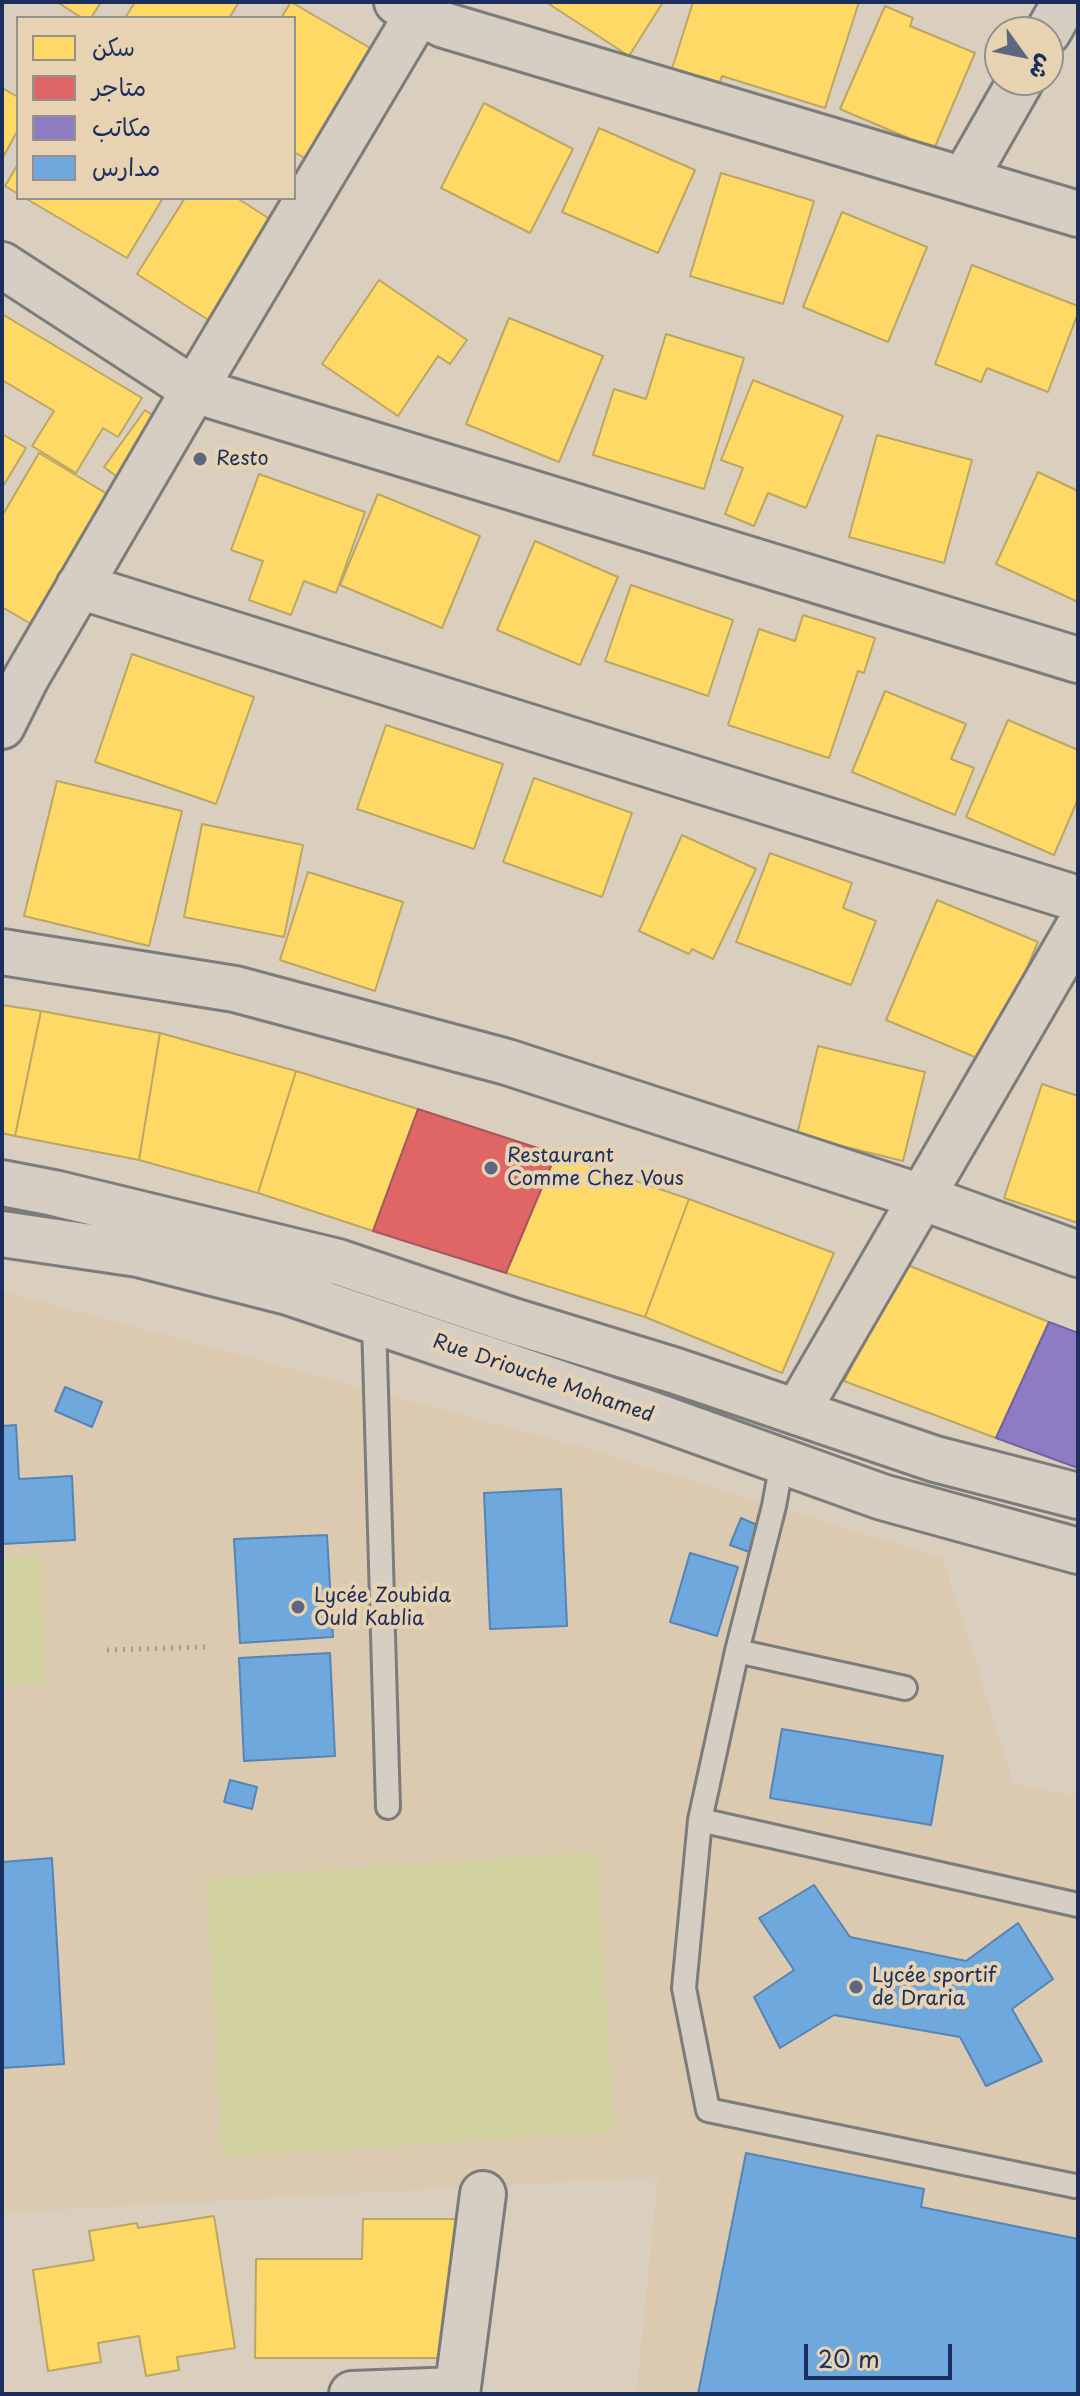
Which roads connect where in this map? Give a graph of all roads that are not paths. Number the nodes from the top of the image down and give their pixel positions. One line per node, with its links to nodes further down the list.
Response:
1 (414, 6): 3 (street); 6 (street)
2 (1012, 96): 3 (street)
3 (964, 180): 4 (street)
4 (1078, 214)
5 (2, 265): 6 (street)
6 (194, 390): 7 (street); 8 (street)
7 (79, 586): 9 (street); 11 (street)
8 (1078, 660)
9 (14, 672): 10 (street)
10 (2, 726)
11 (1078, 899)
12 (1078, 928): 15 (street)
13 (2, 952): 15 (street)
14 (2, 1183): 19 (street)
15 (921, 1197): 17 (street); 19 (street)
16 (2, 1234): 18 (street, Rue Driouche Mohamed)
17 (1078, 1254)
18 (374, 1322): 20 (street, Rue Driouche Mohamed); 25 (lane)
19 (797, 1412): 21 (street)
20 (782, 1462): 22 (street, Rue Driouche Mohamed); 23 (lane)
21 (1078, 1496)
22 (1078, 1551)
23 (737, 1651): 24 (lane); 26 (lane)
24 (905, 1688)
25 (388, 1807)
26 (700, 1820): 27 (lane); 28 (lane)
27 (1078, 1905)
28 (1077, 2181)
29 (483, 2194): 30 (street)
30 (463, 2393): 31 (street)
31 (352, 2394)

